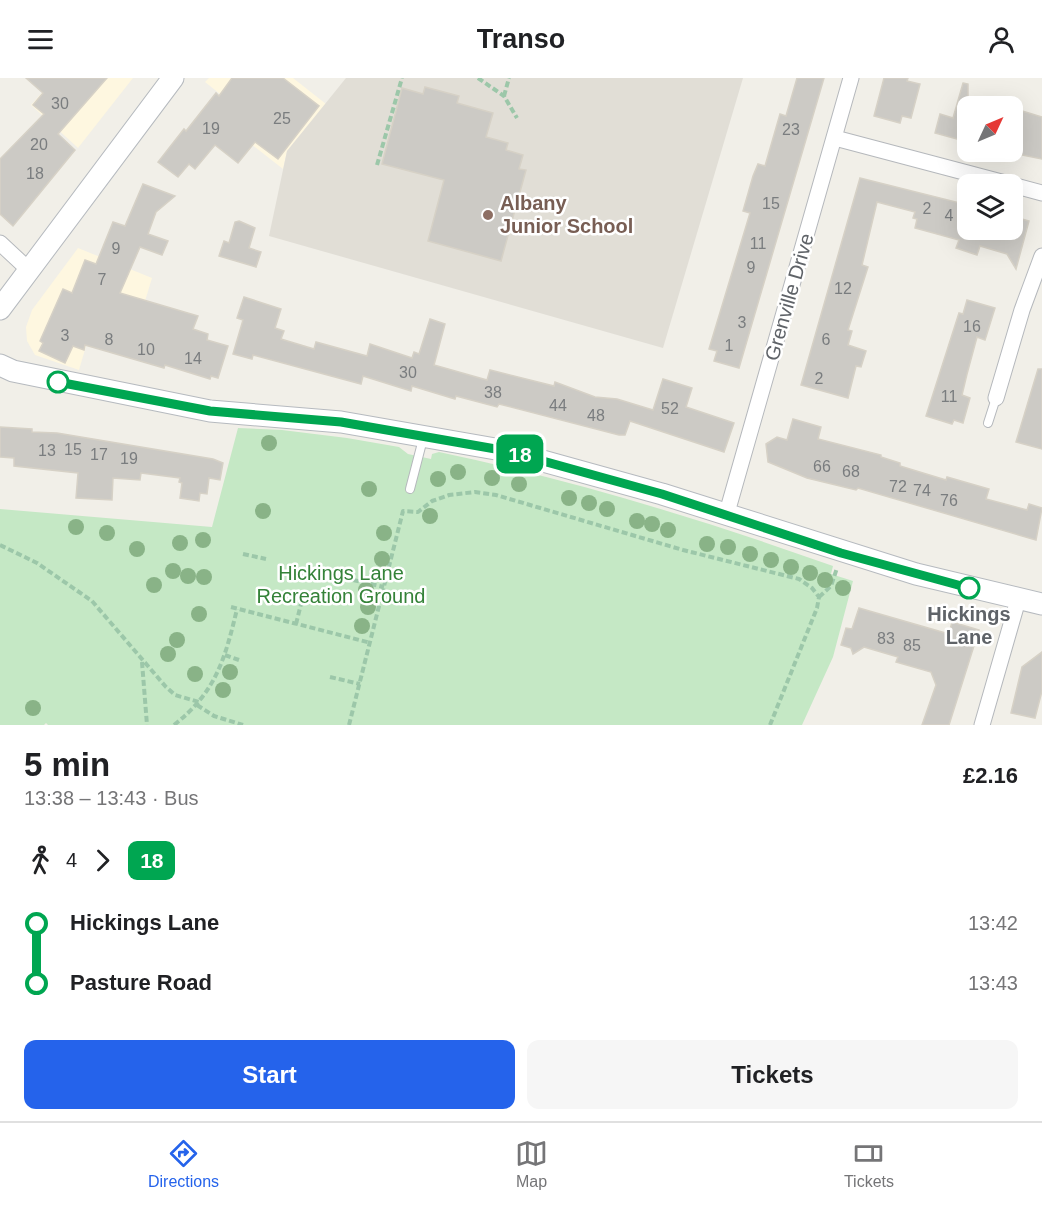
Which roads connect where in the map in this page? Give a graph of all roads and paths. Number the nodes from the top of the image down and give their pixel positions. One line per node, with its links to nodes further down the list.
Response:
1 (172, 78): 15 (main road)
2 (402, 78): 9 (path)
3 (478, 78): 6 (path)
4 (509, 78): 6 (path)
5 (851, 78): 8 (street, Grenville Drive)
6 (504, 96): 7 (path)
7 (517, 118)
8 (835, 138): 10 (street); 22 (street, Grenville Drive)
9 (377, 165)
10 (970, 174)
11 (1023, 188): 12 (street)
12 (1042, 193)
13 (0, 243): 15 (street)
14 (1042, 256): 18 (street)
15 (29, 270): 16 (main road)
16 (0, 309)
17 (0, 365): 20 (main road)
18 (996, 398): 19 (lane)
19 (988, 423)
20 (424, 435): 21 (lane); 22 (main road)
21 (410, 489)
22 (726, 516): 30 (main road)
23 (0, 545): 41 (path)
24 (243, 554): 25 (path)
25 (266, 559)
26 (353, 580): 28 (path)
27 (831, 586): 29 (path)
28 (384, 587): 29 (path); 38 (path)
29 (819, 597): 49 (path)
30 (1018, 600): 32 (main road); 50 (street)
31 (301, 603): 35 (path)
32 (1042, 604)
33 (231, 607): 34 (path)
34 (237, 609): 35 (path); 39 (path)
35 (296, 624): 36 (path)
36 (312, 628): 37 (path); 38 (path)
37 (307, 631)
38 (371, 643): 43 (path)
39 (225, 655): 40 (path); 44 (path)
40 (239, 660)
41 (142, 662): 44 (path); 45 (path)
42 (330, 677): 43 (path)
43 (360, 684): 48 (path)
44 (198, 704): 46 (path); 47 (path)
45 (147, 725)
46 (174, 725)
47 (243, 725)
48 (349, 725)
49 (770, 725)
50 (982, 725)

